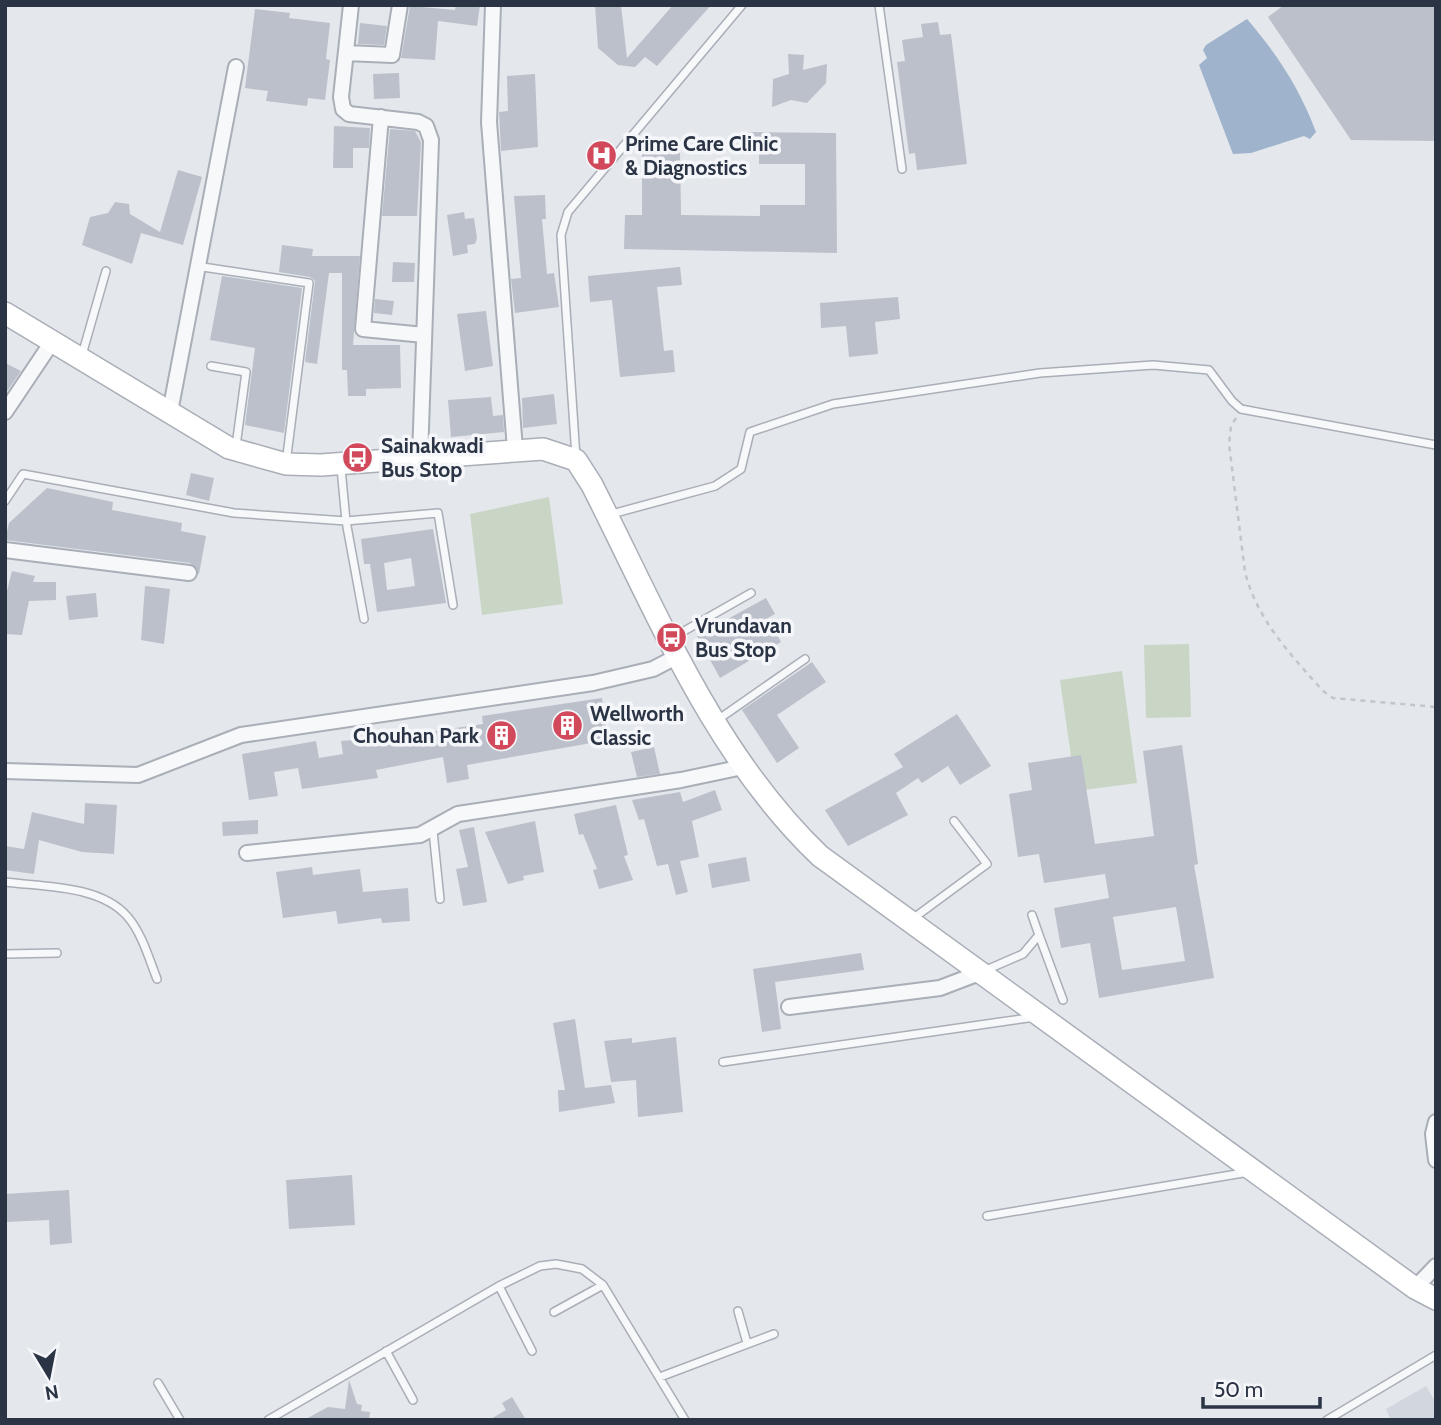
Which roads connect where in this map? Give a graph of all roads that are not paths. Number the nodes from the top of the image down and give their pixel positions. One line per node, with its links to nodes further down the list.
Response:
1 (351, 5): 6 (street)
2 (400, 5): 6 (street)
3 (493, 5): 20 (street)
4 (742, 5): 23 (lane)
5 (879, 5): 9 (lane)
6 (346, 54): 8 (street)
7 (236, 67): 10 (street)
8 (381, 117): 13 (street); 13 (street)
9 (902, 169)
10 (195, 266): 18 (street); 24 (lane)
11 (106, 271): 15 (lane)
12 (5, 313): 14 (street)
13 (425, 335): 22 (street)
14 (52, 342): 15 (street); 17 (street)
15 (80, 359): 18 (street)
16 (211, 366): 21 (lane)
17 (5, 412)
18 (170, 412): 21 (street)
19 (1436, 445): 27 (lane)
20 (515, 449): 22 (street); 23 (street)
21 (236, 450): 24 (street)
22 (421, 457): 25 (street)
23 (576, 460): 27 (street)
24 (286, 464): 25 (street)
25 (340, 464): 28 (lane)
26 (5, 501): 28 (lane)
27 (607, 515): 34 (street)
28 (346, 521): 32 (lane); 33 (lane)
29 (5, 550): 30 (street)
30 (189, 573)
31 (751, 593): 34 (lane)
32 (453, 605)
33 (364, 619)
34 (674, 648): 36 (street); 38 (street)
35 (805, 659): 36 (lane)
36 (716, 721): 37 (street)
37 (743, 767): 40 (street); 45 (street)
38 (5, 771)
39 (954, 821): 45 (lane)
40 (433, 831): 41 (street); 43 (lane)
41 (247, 853)
42 (5, 882): 50 (lane)
43 (440, 899)
44 (1032, 915): 46 (lane)
45 (911, 920): 49 (street)
46 (1039, 935): 49 (lane); 51 (lane)
47 (57, 953): 48 (lane)
48 (5, 954)
49 (982, 972): 52 (street); 53 (street)
50 (157, 979)
51 (1063, 1000)
52 (789, 1007)
53 (1042, 1016): 54 (lane); 57 (street)
54 (723, 1062)
55 (1436, 1122): 56 (street)
56 (1436, 1160)
57 (1256, 1171): 58 (lane); 62 (street)
58 (986, 1216)
59 (1436, 1266): 62 (street)
60 (603, 1284): 61 (lane); 65 (lane); 71 (lane)
61 (499, 1286): 68 (lane); 69 (lane)
62 (1415, 1288): 63 (street)
63 (1436, 1299)
64 (738, 1311): 67 (lane)
65 (554, 1312)
66 (774, 1334): 67 (lane)
67 (747, 1343): 71 (lane)
68 (386, 1351): 73 (lane); 75 (lane)
69 (532, 1351)
70 (1436, 1355): 77 (lane)
71 (660, 1377): 76 (lane)
72 (158, 1382): 74 (lane)
73 (413, 1400)
74 (180, 1420)
75 (268, 1420)
76 (685, 1420)
77 (1327, 1420)

